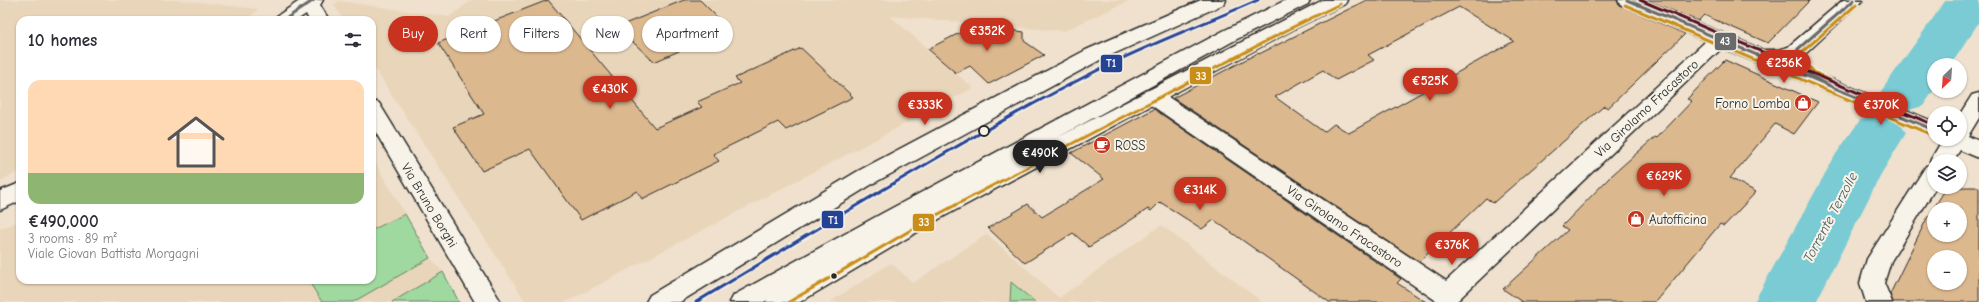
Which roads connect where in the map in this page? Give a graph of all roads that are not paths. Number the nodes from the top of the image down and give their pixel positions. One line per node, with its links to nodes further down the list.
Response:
1 (1218, 0): 24 (street)
2 (1301, 0): 25 (street)
3 (1338, 0): 13 (street)
4 (1627, 0): 9 (street)
5 (1854, 0): 10 (street)
6 (311, 2): 7 (street); 8 (street)
7 (290, 16)
8 (317, 16)
9 (1719, 39): 11 (street); 13 (street, Via Girolamo Fracastoro)
10 (1797, 50): 11 (street); 12 (street)
11 (1751, 53): 12 (street)
12 (1835, 88): 17 (street)
13 (1152, 96): 26 (street)
14 (1979, 100): 16 (street)
15 (376, 115): 23 (street, Via Bruno Borghi)
16 (1967, 120)
17 (1927, 127)
18 (1967, 144): 19 (street)
19 (1979, 150)
20 (1927, 183): 27 (street)
21 (16, 194): 22 (street)
22 (0, 201)
23 (487, 300)
24 (659, 302)
25 (743, 302)
26 (778, 302)
27 (1879, 302)

